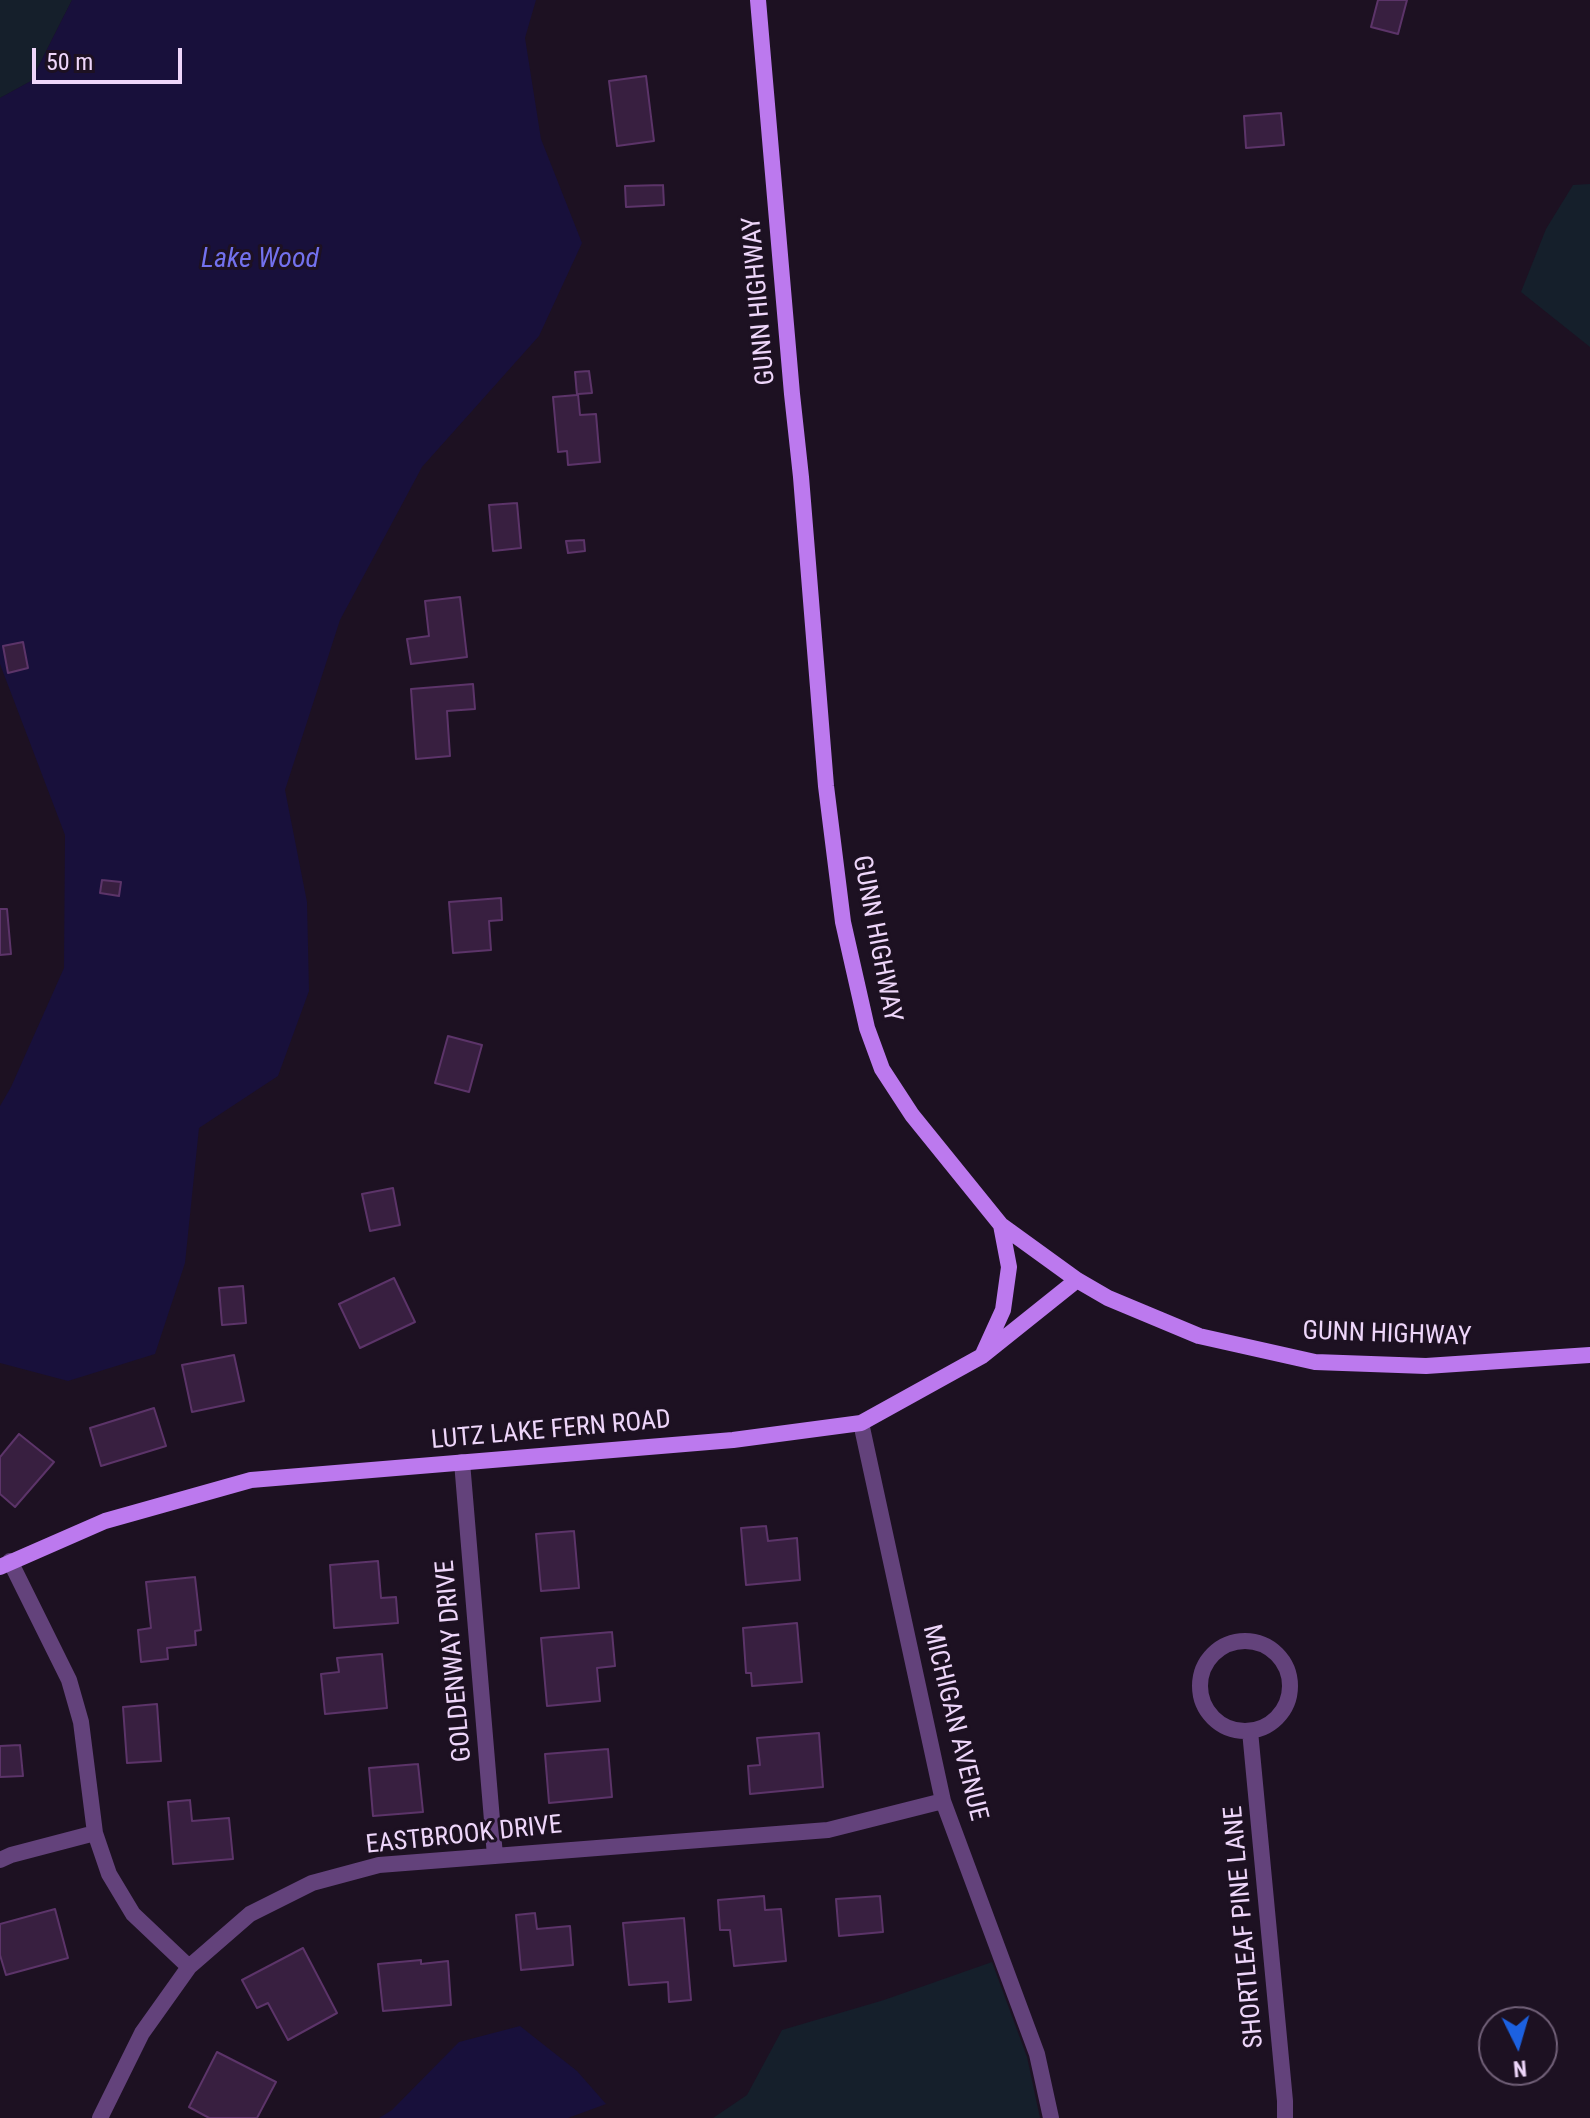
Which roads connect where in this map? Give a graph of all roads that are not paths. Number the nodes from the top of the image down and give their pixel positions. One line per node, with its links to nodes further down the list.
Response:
1 (758, 0): 2 (main road, GUNN HIGHWAY)
2 (1001, 1225): 3 (main road, GUNN HIGHWAY); 5 (main road)
3 (1077, 1280): 4 (main road, GUNN HIGHWAY); 5 (main road, LUTZ LAKE FERN ROAD)
4 (1590, 1355)
5 (982, 1356): 6 (main road, LUTZ LAKE FERN ROAD)
6 (861, 1423): 7 (main road, LUTZ LAKE FERN ROAD); 10 (street, MICHIGAN AVENUE)
7 (462, 1462): 8 (main road, LUTZ LAKE FERN ROAD); 12 (street, GOLDENWAY DRIVE)
8 (5, 1564): 11 (street)
9 (1250, 1731): 9 (street); 17 (street, SHORTLEAF PINE LANE)
10 (943, 1801): 12 (street, EASTBROOK DRIVE); 16 (street, MICHIGAN AVENUE)
11 (95, 1833): 13 (street); 14 (street)
12 (495, 1856): 14 (street, EASTBROOK DRIVE)
13 (0, 1860)
14 (189, 1967): 15 (street, EASTBROOK DRIVE)
15 (100, 2118)
16 (1051, 2118)
17 (1285, 2118)

